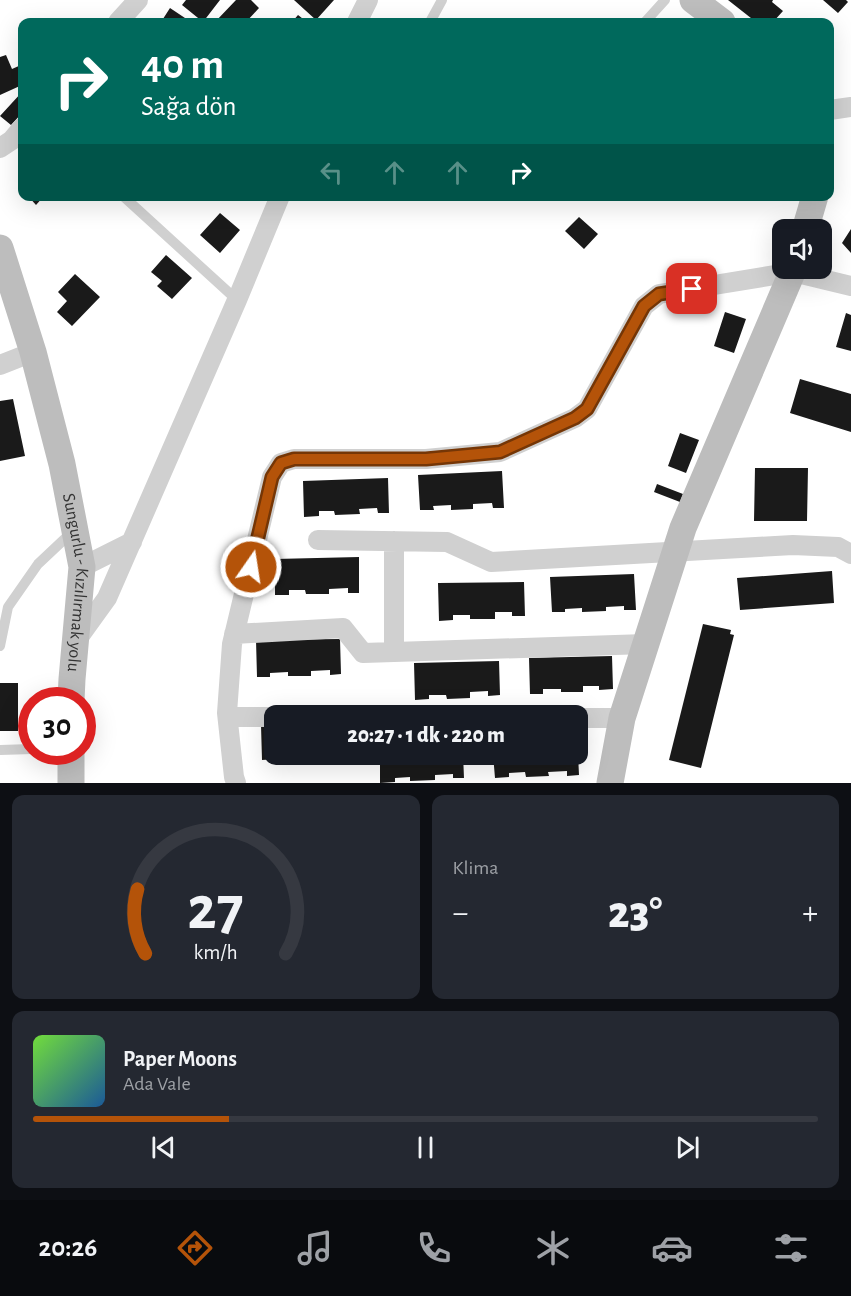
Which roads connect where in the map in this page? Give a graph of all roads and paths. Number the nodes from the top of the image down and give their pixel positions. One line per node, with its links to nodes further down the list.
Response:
1 (368, 0): 5 (street)
2 (442, 0): 6 (lane)
3 (665, 0): 7 (lane)
4 (693, 0): 8 (street)
5 (359, 18)
6 (432, 18)
7 (649, 18)
8 (717, 18)
9 (851, 107): 10 (street)
10 (834, 109)
11 (18, 133): 12 (street)
12 (0, 148)
13 (128, 201): 22 (lane)
14 (278, 201): 22 (street)
15 (814, 201): 16 (street)
16 (808, 219)
17 (0, 248): 23 (street, Sungurlu - Kızılırmak yolu)
18 (772, 274): 32 (street)
19 (789, 279): 29 (street)
20 (826, 279): 21 (street)
21 (851, 286)
22 (237, 300): 28 (street)
23 (33, 352): 24 (street); 25 (street, Sungurlu - Kızılırmak yolu)
24 (0, 365)
25 (75, 530): 31 (street, Sungurlu - Kızılırmak yolu); 35 (lane)
26 (318, 540): 27 (street)
27 (394, 541): 29 (street); 36 (street)
28 (132, 542): 31 (street); 33 (street)
29 (676, 552): 30 (street); 34 (street)
30 (851, 554)
31 (82, 567): 33 (street, Sungurlu - Kızılırmak yolu)
32 (234, 634): 36 (street); 38 (street)
33 (75, 644): 37 (street, Sungurlu - Kızılırmak yolu)
34 (646, 644): 36 (street); 41 (street)
35 (0, 646)
36 (394, 652)
37 (72, 687)
38 (228, 717): 39 (street); 46 (street)
39 (264, 717)
40 (588, 718): 41 (street)
41 (622, 718): 47 (street)
42 (18, 749): 43 (lane)
43 (0, 750)
44 (71, 765): 45 (street)
45 (71, 783)
46 (236, 783)
47 (610, 783)

